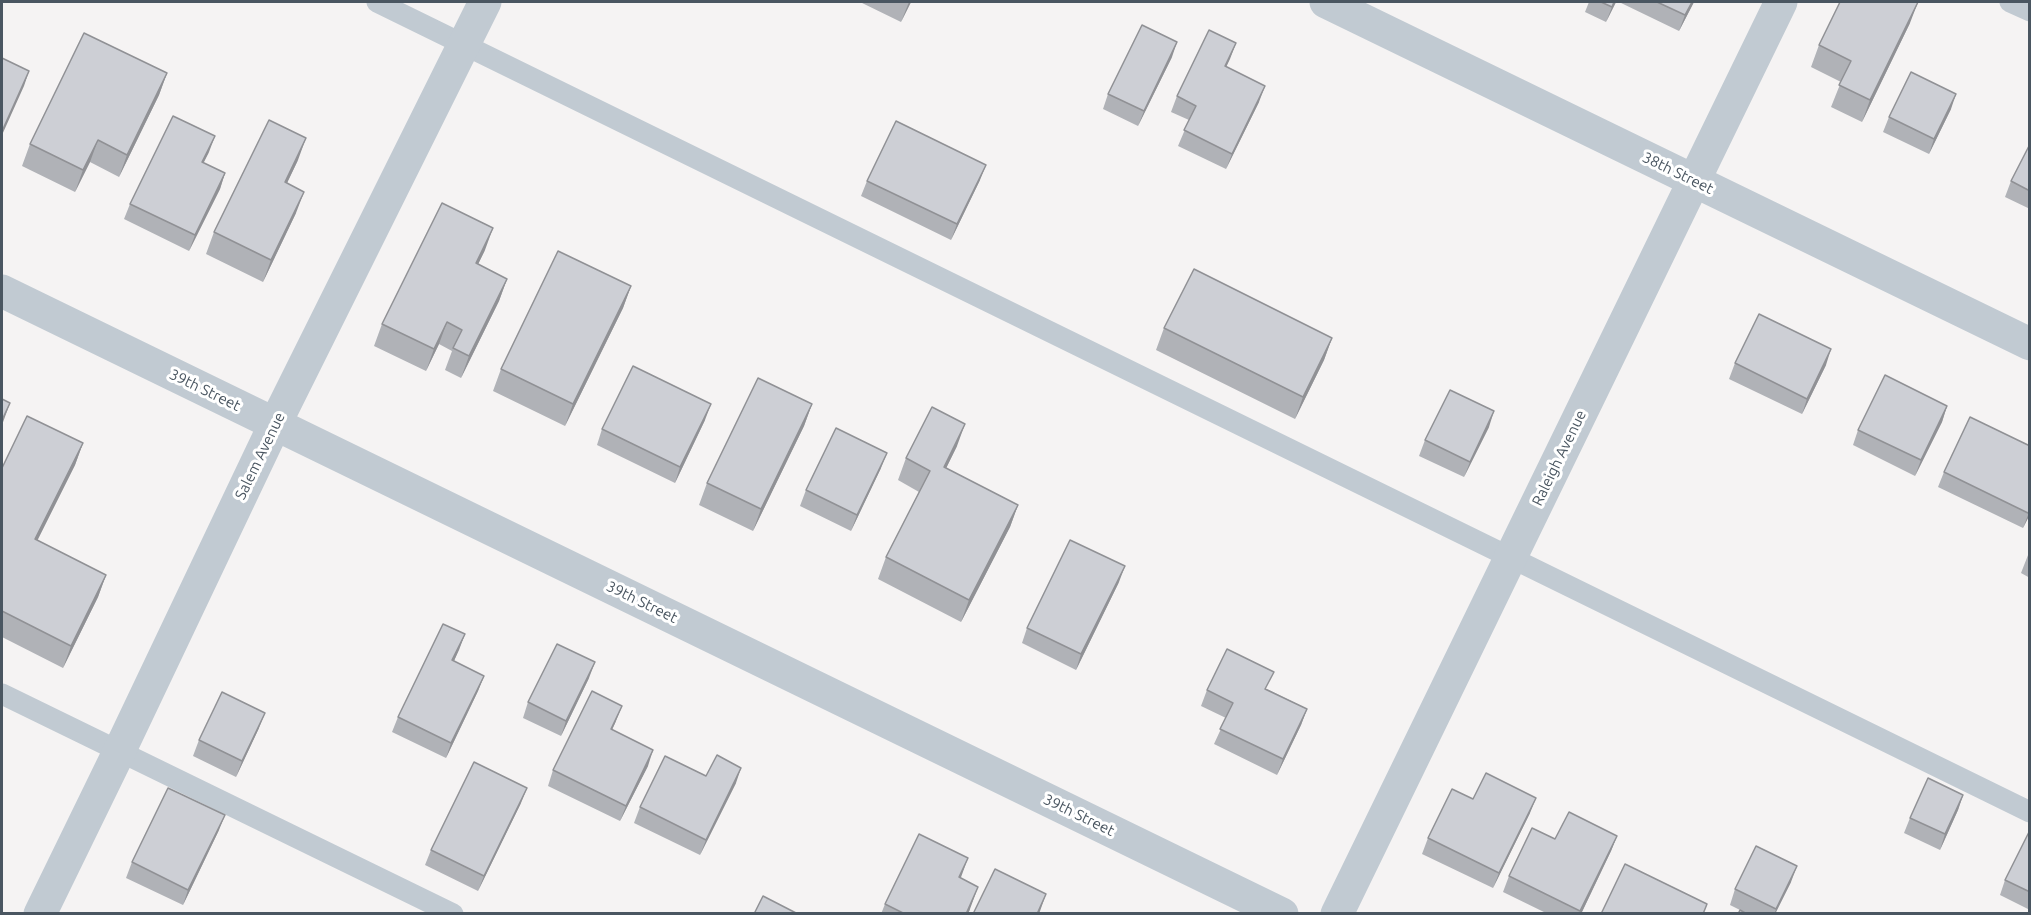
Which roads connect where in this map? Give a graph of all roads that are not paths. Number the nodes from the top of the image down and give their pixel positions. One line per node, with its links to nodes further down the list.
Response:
1 (377, 2): 7 (lane)
2 (485, 2): 7 (street, Salem Avenue)
3 (1326, 2): 8 (street, 38th Street)
4 (1781, 2): 8 (street, Raleigh Avenue)
5 (2010, 2): 6 (lane)
6 (2030, 11)
7 (464, 43): 11 (street, Salem Avenue); 12 (lane)
8 (1694, 181): 10 (street, 38th Street); 12 (street, Raleigh Avenue)
9 (2, 291): 11 (street, 39th Street)
10 (2030, 344)
11 (275, 424): 14 (street, Salem Avenue); 18 (street, 39th Street)
12 (1511, 557): 15 (lane); 19 (street, Raleigh Avenue)
13 (2, 694): 14 (lane)
14 (119, 752): 16 (street, Salem Avenue); 17 (lane)
15 (2030, 812)
16 (40, 914)
17 (453, 914)
18 (1282, 914)
19 (1337, 914)

